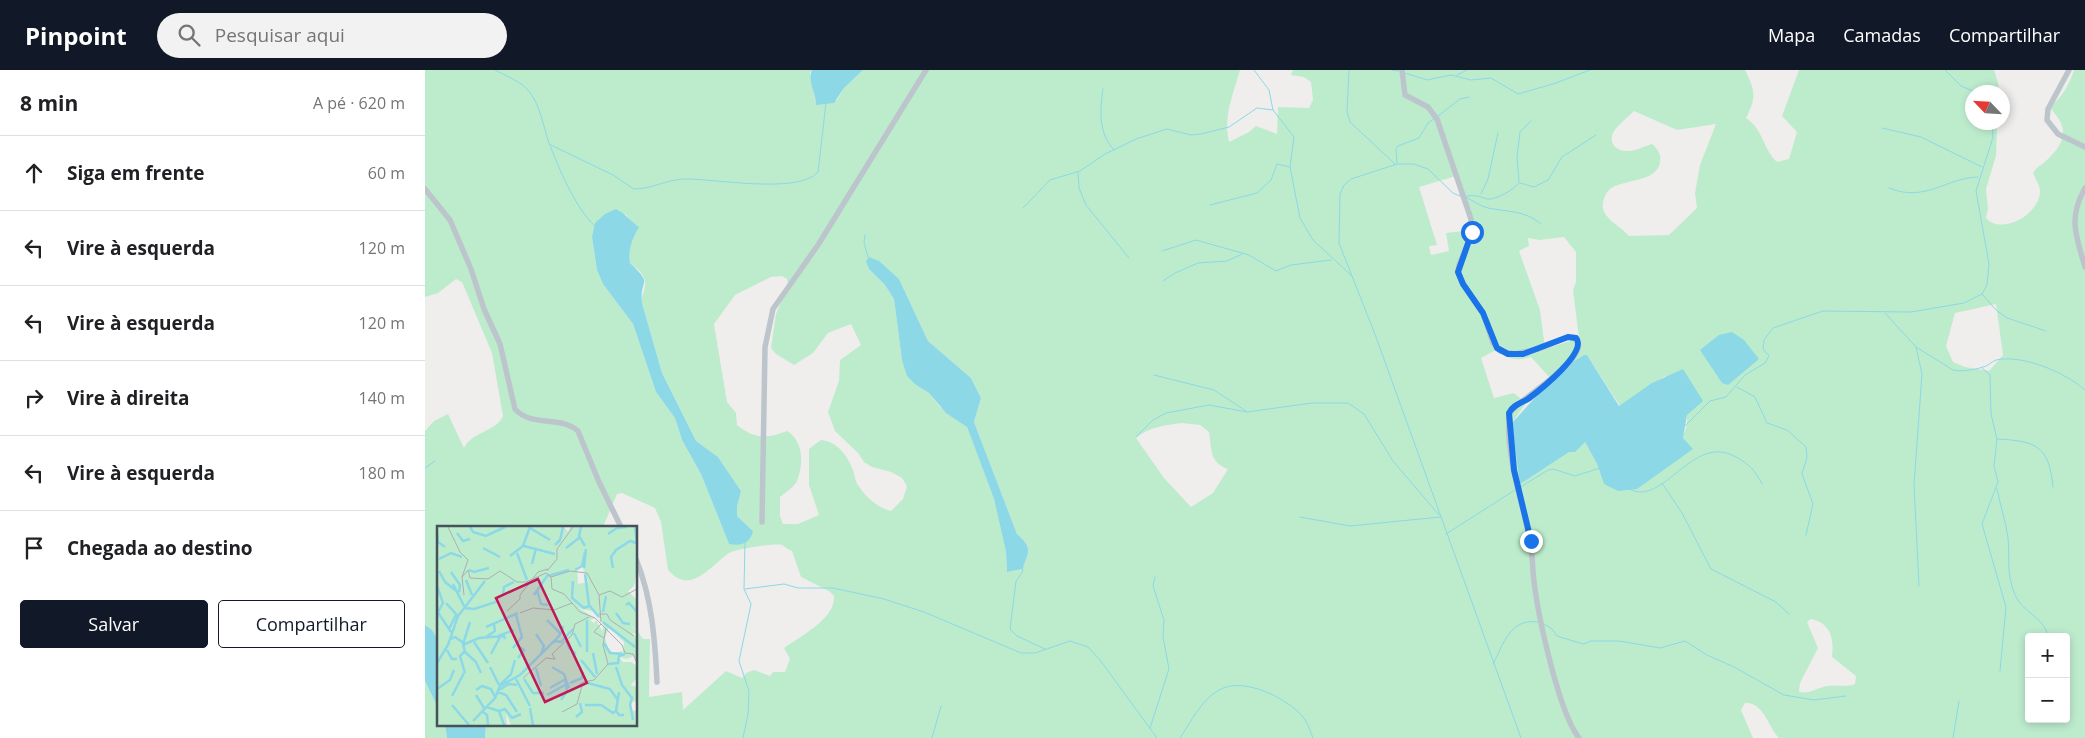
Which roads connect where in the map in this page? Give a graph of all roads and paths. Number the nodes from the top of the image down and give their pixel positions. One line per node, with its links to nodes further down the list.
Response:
1 (926, 70): 8 (street)
2 (1401, 70): 12 (street)
3 (2069, 70): 4 (street)
4 (2085, 147)
5 (2085, 188): 7 (street)
6 (425, 189): 9 (street)
7 (2085, 267)
8 (763, 522)
9 (621, 526)
10 (637, 562): 11 (street)
11 (657, 682)
12 (1579, 738)

